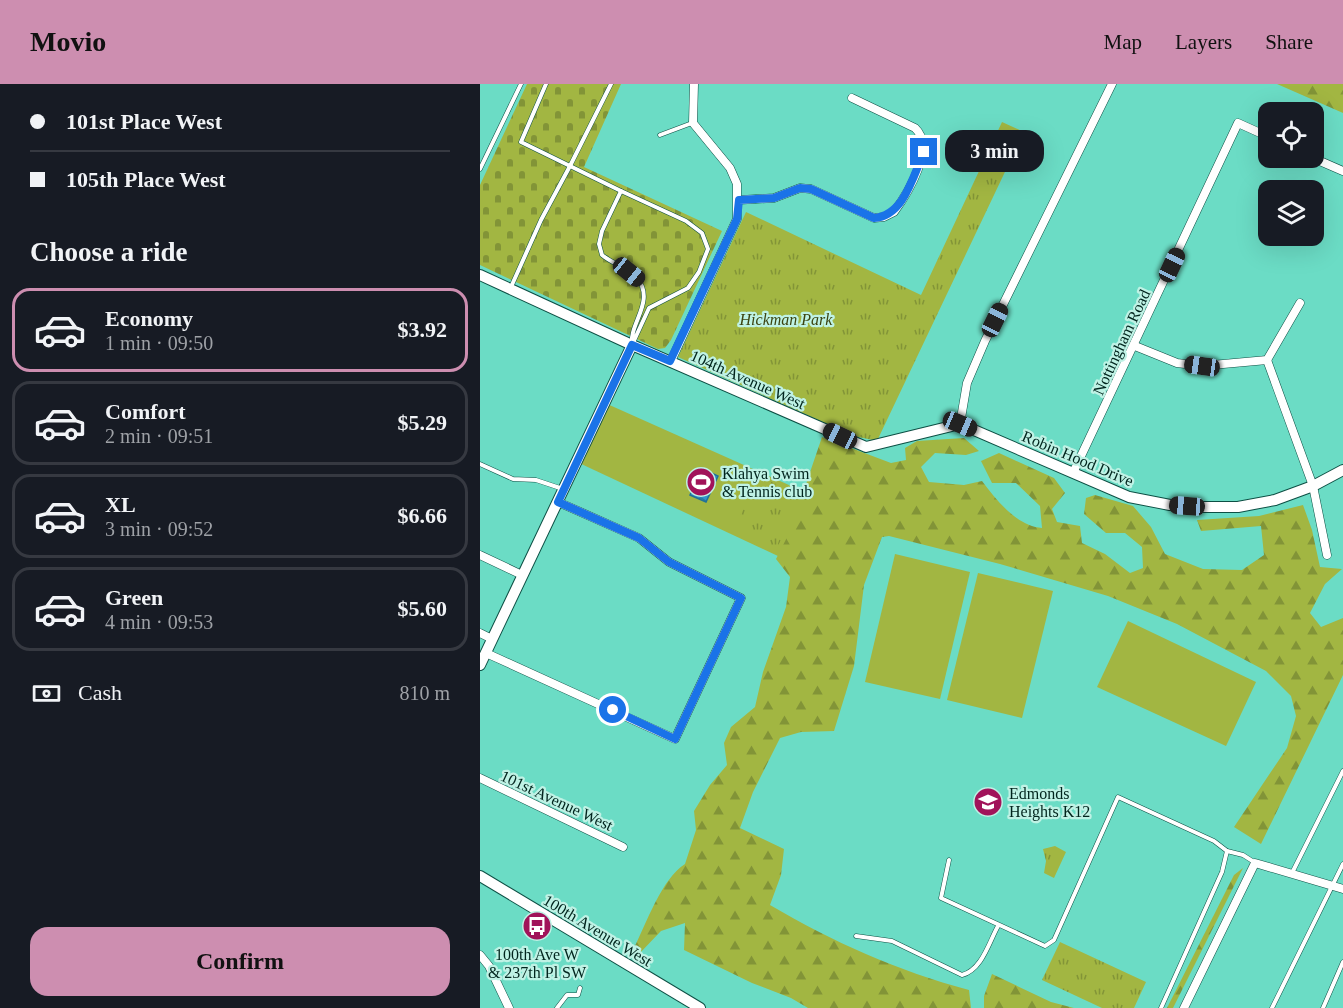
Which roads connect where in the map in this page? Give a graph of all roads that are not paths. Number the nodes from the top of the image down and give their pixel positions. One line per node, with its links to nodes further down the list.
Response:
1 (521, 84): 12 (lane)
2 (546, 84): 11 (lane)
3 (611, 84): 11 (lane)
4 (694, 84): 7 (street)
5 (1112, 84): 23 (street)
6 (852, 98): 15 (street)
7 (693, 123): 9 (lane); 15 (street)
8 (1258, 132): 20 (street, Nottingham Road)
9 (660, 135)
10 (1324, 163): 13 (street)
11 (570, 166): 14 (lane); 17 (lane)
12 (480, 169)
13 (1343, 171)
14 (621, 191): 19 (lane); 19 (lane)
15 (739, 200): 22 (street)
16 (480, 275): 17 (street, 104th Avenue West)
17 (510, 290): 19 (street, 104th Avenue West)
18 (1300, 303): 21 (street)
19 (632, 345): 22 (street, 104th Avenue West); 28 (street)
20 (1135, 346): 21 (street); 26 (street, Nottingham Road)
21 (1267, 360): 27 (street)
22 (670, 361): 23 (street, 104th Avenue West)
23 (960, 424): 26 (street, Robin Hood Drive)
24 (480, 464): 28 (lane)
25 (1343, 470): 27 (street, Robin Hood Drive)
26 (1073, 473): 27 (street, Robin Hood Drive)
27 (1313, 486): 31 (street)
28 (564, 489): 29 (street)
29 (558, 502): 32 (street); 35 (street)
30 (480, 555): 32 (street)
31 (1327, 555)
32 (522, 575): 34 (street)
33 (480, 633): 34 (street)
34 (492, 639): 35 (street)
35 (486, 653): 36 (street)
36 (480, 665)
37 (1343, 771): 44 (lane)
38 (480, 779): 39 (street, 101st Avenue West)
39 (623, 847)
40 (1227, 851): 42 (lane); 48 (lane); 56 (lane)
41 (949, 860): 48 (lane)
42 (1255, 863): 44 (street); 57 (street)
43 (1343, 864): 46 (lane)
44 (1292, 874): 46 (street)
45 (480, 876): 55 (street, 100th Avenue West)
46 (1333, 886): 47 (street); 58 (lane)
47 (1343, 889)
48 (998, 926): 49 (lane)
49 (856, 936)
50 (480, 955): 53 (street)
51 (1343, 962): 59 (lane)
52 (580, 988): 54 (lane)
53 (509, 1008)
54 (557, 1008)
55 (700, 1008)
56 (1161, 1008)
57 (1184, 1008)
58 (1272, 1008)
59 (1323, 1008)

